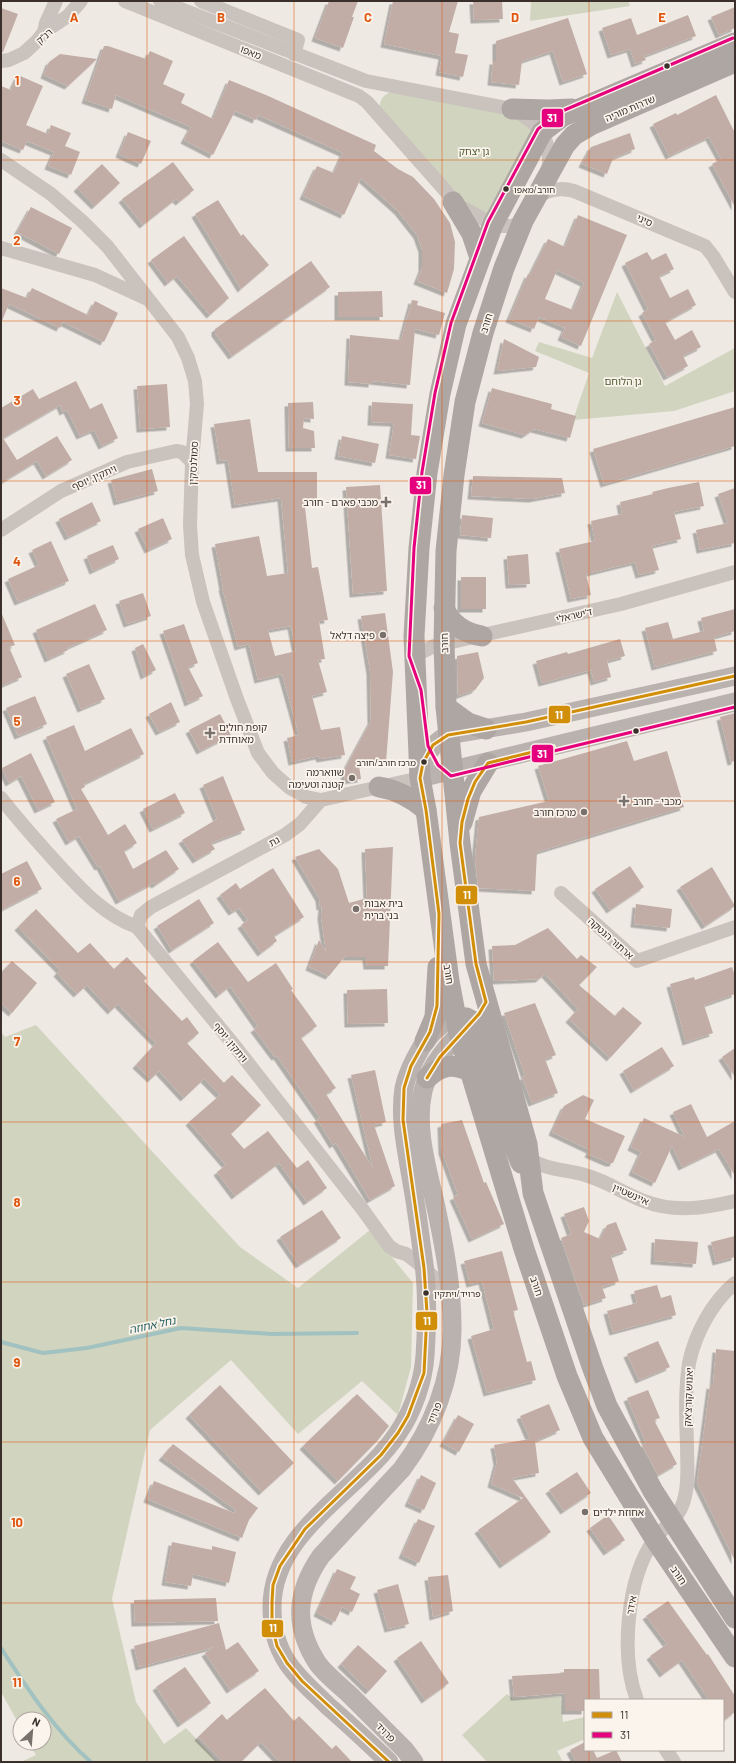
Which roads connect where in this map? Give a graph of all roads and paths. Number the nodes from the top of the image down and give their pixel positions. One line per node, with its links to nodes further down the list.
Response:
1 (55, 1): 5 (street); 6 (street)
2 (125, 1): 13 (street, מאפו)
3 (160, 1): 8 (street, מאפו)
4 (201, 1): 8 (street)
5 (78, 3): 6 (street, רנ"ק)
6 (44, 32): 9 (street, רנ"ק)
7 (735, 43): 12 (main road, שדרות מוריה)
8 (294, 54): 11 (street, מאפו)
9 (1, 61)
10 (735, 62): 17 (main road, שדרות מוריה)
11 (384, 85): 13 (street); 14 (street, מאפו)
12 (585, 107): 14 (main road); 15 (main road, שדרות מוריה)
13 (373, 109): 19 (street, מאפו)
14 (512, 109): 15 (street, מאפו)
15 (542, 132): 17 (street, מאפו); 21 (main road, חורב)
16 (1, 160): 24 (street, סמולנסקין)
17 (546, 178): 18 (main road, חורב)
18 (534, 200): 20 (main road, חורב); 26 (street, סיני)
19 (454, 202): 21 (street, מאפו); 23 (main road)
20 (523, 221): 21 (street, מאפו); 31 (main road, חורב)
21 (493, 224): 23 (main road, חורב)
22 (1, 248): 25 (street)
23 (480, 258): 34 (main road, חורב)
24 (118, 260): 25 (street); 27 (street, סמולנסקין)
25 (95, 275): 27 (street)
26 (735, 292)
27 (147, 299): 28 (street, סמולנסקין)
28 (192, 462): 29 (street, ויתקין, יוסף); 45 (street, סמולנסקין)
29 (1, 530)
30 (735, 572): 32 (street, ד'ישראלי)
31 (444, 608): 32 (main road); 33 (main road, חורב)
32 (482, 636): 33 (street, ד'ישראלי)
33 (444, 643): 34 (street, ד'ישראלי); 37 (main road, חורב)
34 (414, 656): 39 (main road); 42 (main road, חורב)
35 (735, 676): 38 (main road)
36 (735, 702): 40 (main road)
37 (446, 707): 38 (main road); 39 (main road, חורב)
38 (486, 729): 39 (main road)
39 (441, 740): 41 (main road, חורב); 42 (main road)
40 (488, 762): 41 (main road); 47 (main road)
41 (452, 771): 42 (main road); 47 (main road, חורב)
42 (420, 778): 43 (street); 46 (main road, חורב)
43 (379, 787): 45 (street); 46 (main road)
44 (1, 798): 50 (street, ויתקין, יוסף)
45 (321, 800): 50 (street, גת)
46 (426, 810): 49 (main road, חורב)
47 (460, 843): 52 (main road, חורב)
48 (561, 893): 51 (street, ארתור הנטקה)
49 (439, 914): 53 (main road, חורב); 54 (main road)
50 (137, 927): 60 (street, ויתקין, יוסף)
51 (735, 927)
52 (486, 1002): 53 (main road, פרויד); 57 (main road, חורב)
53 (462, 1024): 54 (main road, פרויד); 55 (main road, חורב); 56 (main road, פרויד); 58 (main road)
54 (425, 1041): 60 (main road, פרויד)
55 (470, 1071): 56 (main road); 64 (main road, חורב)
56 (427, 1078): 62 (main road, פרויד)
57 (530, 1159): 58 (main road, חורב); 59 (street, איינשטיין)
58 (533, 1194): 63 (main road, חורב)
59 (735, 1201)
60 (424, 1268): 62 (street, ויתקין, יוסף); 69 (main road, פרויד)
61 (735, 1283): 63 (street, יאנוש קורצ'אק)
62 (450, 1295): 70 (main road, פרויד)
63 (673, 1522): 64 (street, אידר); 65 (main road, חורב)
64 (655, 1538): 66 (main road, חורב); 67 (street, אידר)
65 (735, 1618)
66 (735, 1657)
67 (637, 1699)
68 (667, 1751): 71 (street)
69 (389, 1762)
70 (414, 1762)
71 (674, 1762)

